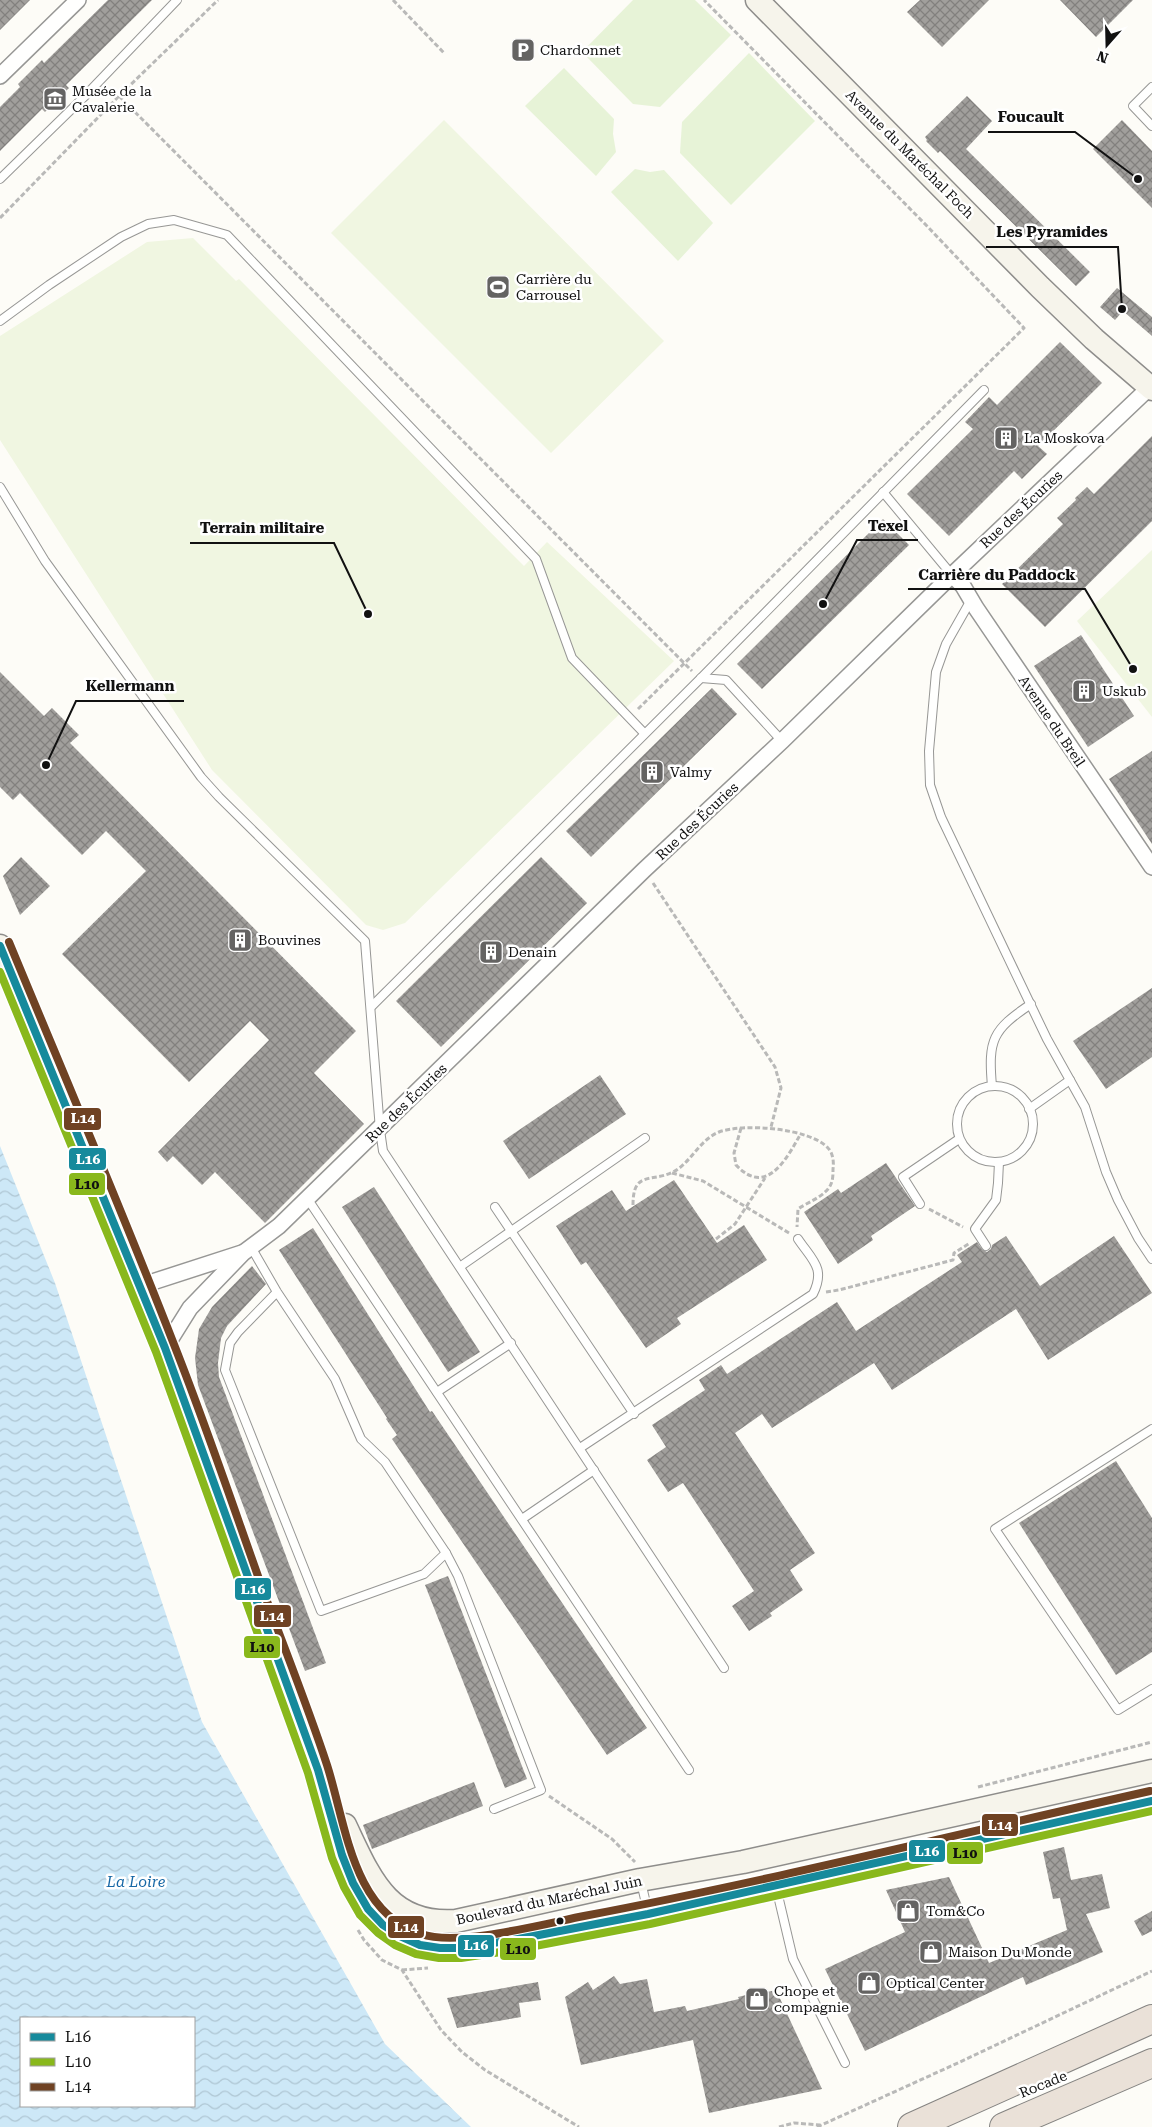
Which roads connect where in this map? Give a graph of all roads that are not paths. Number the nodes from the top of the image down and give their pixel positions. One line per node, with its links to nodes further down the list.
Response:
1 (78, 0): 4 (street)
2 (177, 0): 7 (lane)
3 (757, 0): 9 (main road, Avenue du Maréchal Foch)
4 (0, 76)
5 (1152, 87): 6 (lane)
6 (1152, 126)
7 (0, 180)
8 (0, 321): 16 (lane)
9 (1151, 387): 13 (street, Rue des Écuries)
10 (984, 390): 12 (lane)
11 (0, 487): 21 (lane)
12 (883, 492): 13 (lane); 15 (lane)
13 (952, 575): 14 (street, Avenue du Breil); 17 (street, Rue des Écuries)
14 (971, 600): 18 (street, Avenue du Breil); 20 (lane)
15 (701, 678): 16 (lane); 17 (lane)
16 (644, 733): 21 (lane)
17 (782, 741): 25 (street, Rue des Écuries)
18 (1152, 867)
19 (0, 946): 38 (main road)
20 (1031, 1004): 22 (lane); 23 (lane)
21 (372, 1006): 25 (lane)
22 (1070, 1080): 24 (lane); 36 (lane)
23 (992, 1086): 24 (lane); 27 (lane)
24 (1029, 1109): 28 (lane)
25 (380, 1130): 29 (street, Rue des Écuries); 37 (lane)
26 (645, 1138): 32 (lane)
27 (959, 1139): 28 (lane); 30 (lane)
28 (999, 1162): 34 (lane)
29 (307, 1198): 35 (street, Rue des Écuries); 42 (lane)
30 (920, 1204)
31 (495, 1206): 32 (lane)
32 (511, 1231): 37 (lane); 43 (lane)
33 (798, 1239): 43 (lane)
34 (986, 1246)
35 (247, 1250): 38 (street, Rue des Écuries); 39 (lane); 41 (street, Rue des Écuries)
36 (1152, 1259)
37 (461, 1266): 40 (lane)
38 (140, 1286): 41 (main road)
39 (278, 1292): 48 (lane); 48 (lane)
40 (511, 1343): 42 (lane); 45 (lane)
41 (165, 1348): 51 (main road)
42 (437, 1392): 47 (lane)
43 (634, 1414): 45 (lane)
44 (1152, 1429): 50 (lane)
45 (580, 1448): 46 (lane)
46 (594, 1470): 47 (lane); 49 (lane)
47 (522, 1520): 52 (lane)
48 (446, 1553): 55 (lane)
49 (724, 1668)
50 (1152, 1688)
51 (318, 1770): 56 (main road, Boulevard du Maréchal Juin); 58 (main road, Boulevard du Maréchal Juin)
52 (689, 1770)
53 (1152, 1771): 56 (main road, Boulevard du Maréchal Juin)
54 (1152, 1801): 57 (main road, Boulevard du Maréchal Juin)
55 (494, 1809)
56 (640, 1873): 58 (lane)
57 (776, 1885): 58 (main road, Boulevard du Maréchal Juin); 61 (lane)
58 (648, 1914)
59 (1152, 2019): 63 (highway)
60 (1152, 2038): 64 (highway, Rocade)
61 (845, 2063)
62 (1152, 2063): 65 (highway)
63 (912, 2127)
64 (932, 2127)
65 (1004, 2127)

